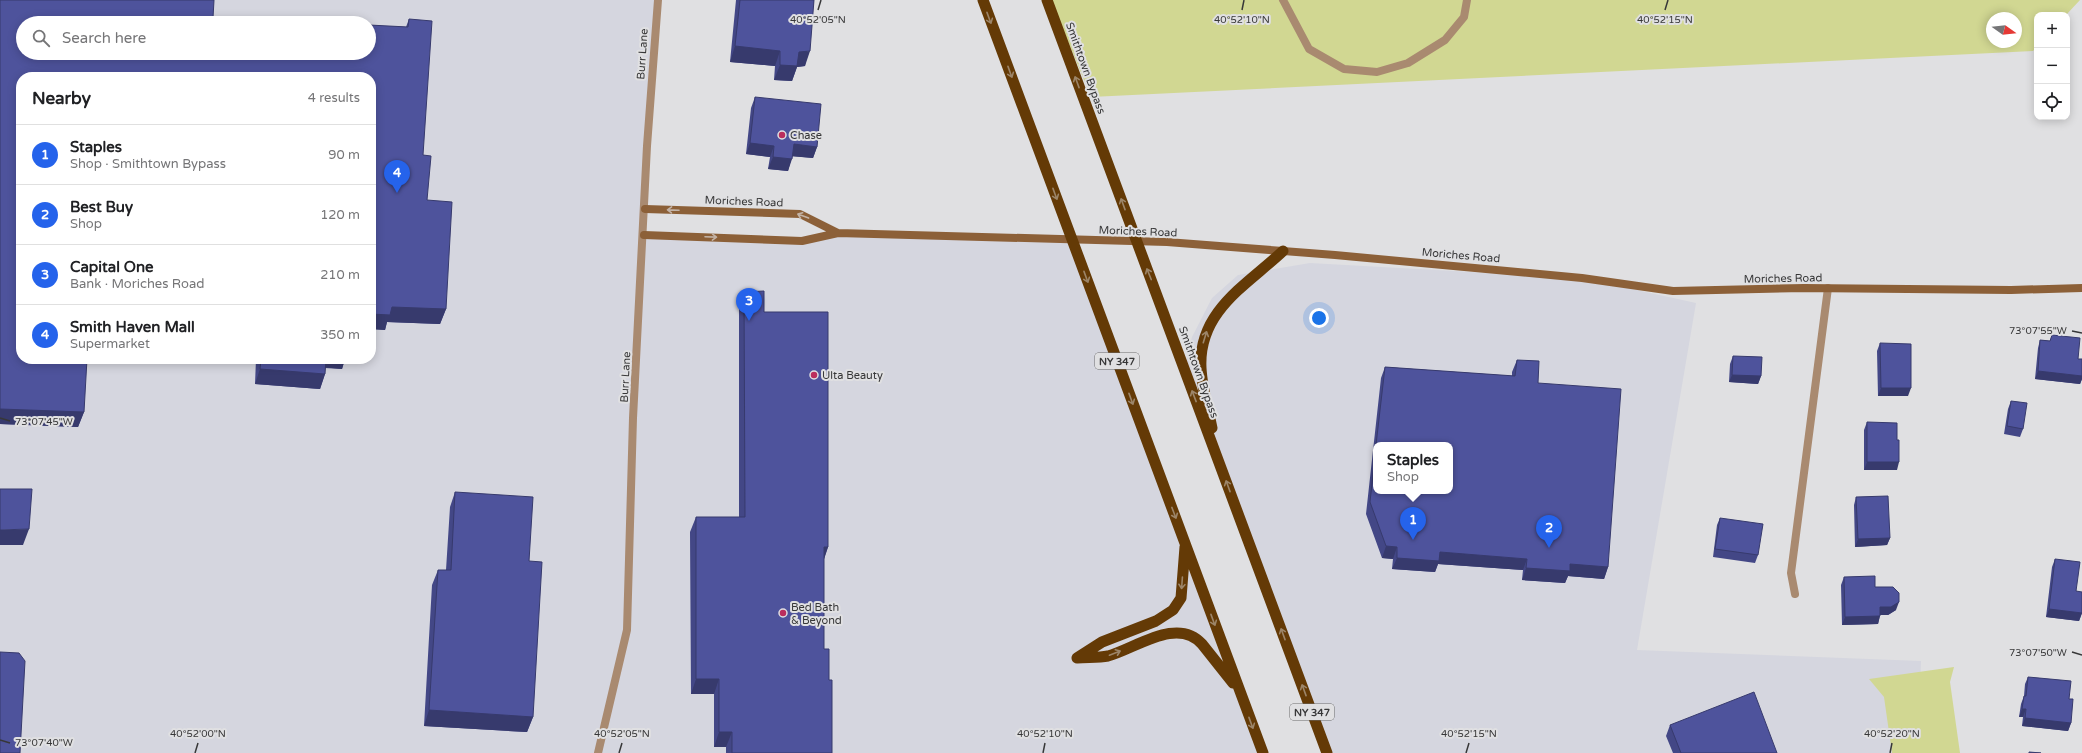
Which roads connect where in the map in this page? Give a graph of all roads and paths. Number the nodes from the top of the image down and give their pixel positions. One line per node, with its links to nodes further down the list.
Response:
1 (658, 0): 6 (street, Burr Lane)
2 (983, 0): 9 (highway, NY 347, one-way to 9)
3 (1047, 0): 10 (highway, Smithtown Bypass / NY 347, one-way to 3)
4 (1282, 0): 5 (street)
5 (1467, 0)
6 (645, 209): 7 (main road, Moriches Road, one-way to 6); 8 (street, Burr Lane)
7 (838, 233): 8 (main road, Moriches Road, one-way to 7); 9 (main road, Moriches Road)
8 (644, 235): 18 (street, Burr Lane)
9 (1072, 240): 10 (main road, Moriches Road); 15 (highway, NY 347, one-way to 15)
10 (1136, 241): 11 (main road, Moriches Road); 14 (highway, Smithtown Bypass / NY 347, one-way to 10)
11 (1283, 251): 12 (main road, Moriches Road); 14 (highway, one-way to 11)
12 (1828, 288): 13 (main road, Moriches Road); 16 (street)
13 (2082, 288)
14 (1218, 458): 20 (highway, Smithtown Bypass / NY 347, one-way to 14)
15 (1185, 544): 17 (highway, NY 347, one-way to 17); 17 (highway, one-way to 17)
16 (1795, 594)
17 (1240, 693): 19 (highway, NY 347, one-way to 19)
18 (598, 753)
19 (1262, 753)
20 (1327, 753)

